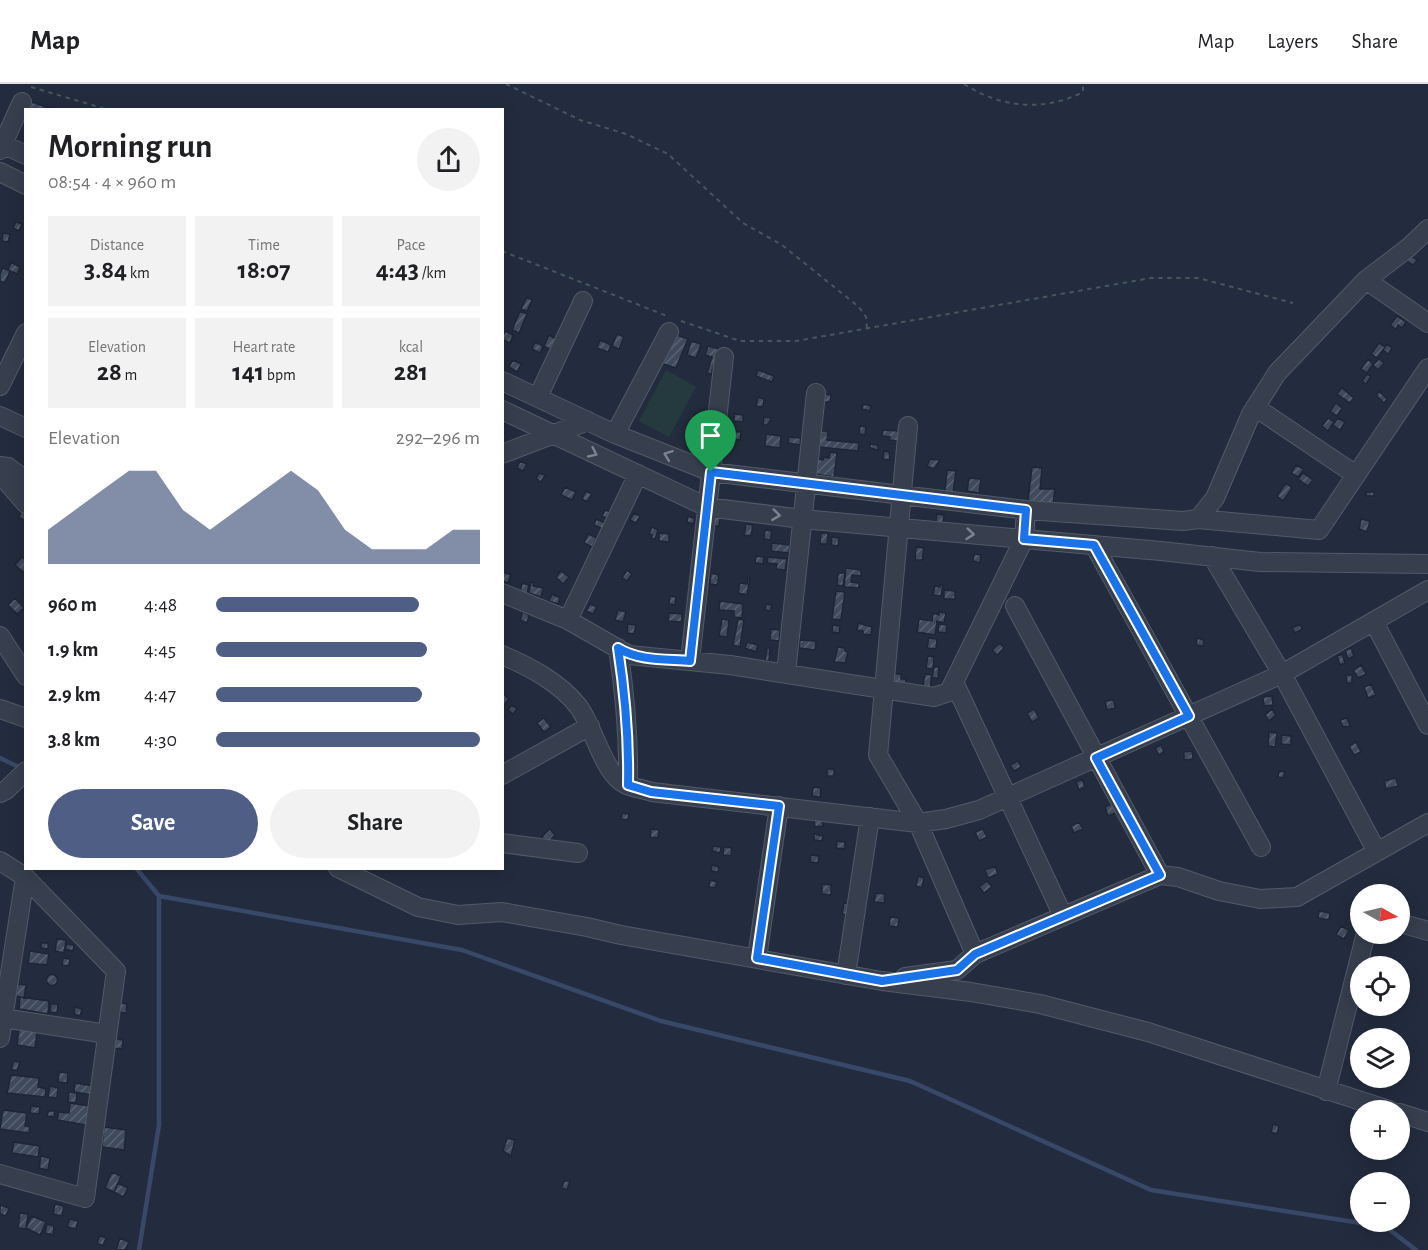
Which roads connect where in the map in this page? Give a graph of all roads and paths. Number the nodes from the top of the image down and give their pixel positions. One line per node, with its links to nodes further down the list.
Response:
1 (506, 84): 16 (path)
2 (964, 84): 3 (path)
3 (1083, 84)
4 (26, 94): 5 (path); 6 (street)
5 (99, 108)
6 (1, 146): 7 (street)
7 (24, 154)
8 (0, 172): 9 (street)
9 (24, 183)
10 (1428, 229): 12 (street)
11 (504, 252): 16 (path)
12 (1366, 280): 15 (street); 25 (street)
13 (583, 301): 24 (street)
14 (1293, 303): 16 (path)
15 (1428, 323)
16 (867, 329)
17 (669, 332): 31 (street)
18 (24, 337): 22 (street)
19 (724, 357): 35 (street)
20 (1428, 368): 38 (street)
21 (504, 382): 24 (street)
22 (0, 386)
23 (816, 393): 40 (street)
24 (538, 398): 28 (street)
25 (1255, 407): 38 (street); 46 (street)
26 (504, 411): 32 (street)
27 (0, 416): 30 (street)
28 (588, 421): 31 (street); 32 (street)
29 (908, 426): 41 (street)
30 (24, 427)
31 (615, 434): 35 (street, one-way to 31)
32 (555, 435): 33 (street); 37 (street, one-way to 37)
33 (504, 455)
34 (0, 466): 39 (street)
35 (711, 472): 40 (street); 43 (street)
36 (0, 474): 42 (street)
37 (638, 474): 43 (street); 55 (street)
38 (1356, 475): 46 (street)
39 (24, 479)
40 (806, 483): 41 (street); 45 (street)
41 (902, 495): 44 (street); 47 (street)
42 (24, 502)
43 (707, 507): 45 (street, one-way to 45); 60 (street)
44 (1026, 510): 46 (street); 48 (street)
45 (802, 519): 47 (street); 62 (street)
46 (1198, 519)
47 (898, 526): 48 (street, one-way to 48); 65 (street)
48 (1024, 539): 49 (street); 64 (street)
49 (1094, 545): 50 (street); 67 (street)
50 (1212, 556): 51 (street); 63 (street)
51 (1428, 564)
52 (1428, 590): 56 (street)
53 (504, 594): 55 (street)
54 (1015, 606): 71 (street)
55 (568, 620): 58 (street)
56 (1374, 622): 63 (street); 69 (street)
57 (0, 636): 61 (street)
58 (618, 648): 60 (street); 74 (street)
59 (504, 656): 70 (street)
60 (690, 661): 62 (street)
61 (24, 673)
62 (786, 673): 65 (street)
63 (1282, 674): 67 (street); 83 (street)
64 (954, 682): 65 (street); 76 (street)
65 (884, 690): 79 (street)
66 (0, 709): 68 (street)
67 (1189, 716): 71 (street); 82 (street)
68 (24, 717)
69 (1428, 725)
70 (590, 726): 73 (street); 74 (street)
71 (1096, 758): 76 (street); 87 (street)
72 (24, 773): 75 (street)
73 (504, 774)
74 (628, 785): 77 (street)
75 (0, 792)
76 (1007, 797): 79 (street); 89 (street)
77 (779, 806): 78 (street); 94 (street)
78 (870, 817): 79 (street); 95 (street)
79 (918, 823): 93 (street)
80 (1428, 823): 83 (street)
81 (504, 843): 84 (street)
82 (1261, 847)
83 (1377, 852): 87 (street)
84 (578, 853)
85 (0, 861): 88 (street)
86 (342, 870): 94 (street)
87 (1160, 875): 89 (street)
88 (25, 877): 97 (street); 98 (street)
89 (1063, 916): 93 (street)
90 (1410, 926): 91 (street)
91 (1428, 931)
92 (1363, 944): 100 (street)
93 (975, 954): 96 (street)
94 (757, 958): 95 (street)
95 (846, 975): 96 (street)
96 (882, 981): 100 (street)
97 (3, 1018): 98 (street); 99 (street)
98 (107, 1034): 104 (street)
99 (0, 1038)
100 (1326, 1091): 101 (street)
101 (1356, 1100)
102 (1410, 1116): 103 (street)
103 (1428, 1122)
104 (0, 1174)

